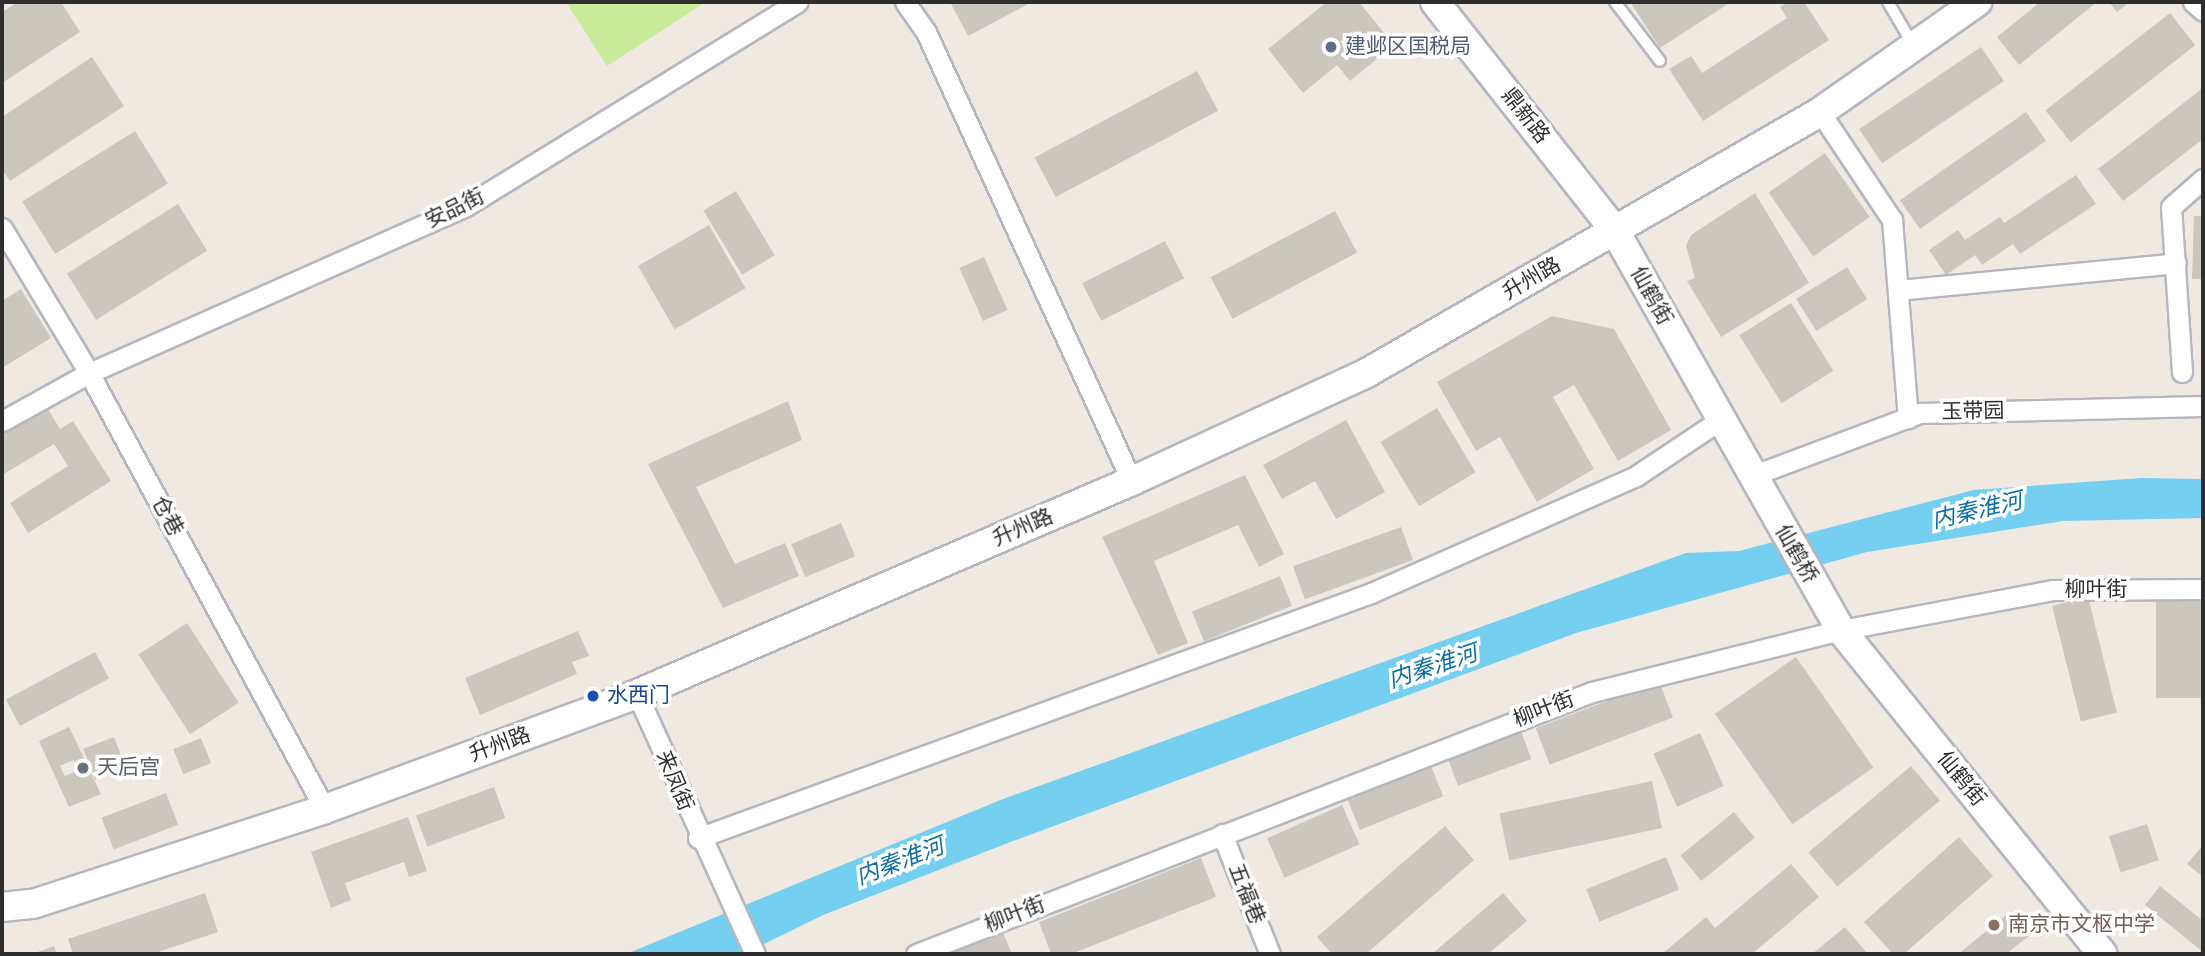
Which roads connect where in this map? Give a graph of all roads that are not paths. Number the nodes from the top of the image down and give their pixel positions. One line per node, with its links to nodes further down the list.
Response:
1 (797, 2): 18 (street, 安品街)
2 (905, 2): 24 (street)
3 (1435, 2): 14 (main road, 鼎新路)
4 (1615, 2): 10 (lane)
5 (1888, 2): 9 (lane)
6 (1977, 2): 9 (main road, 升州路)
7 (2193, 2): 8 (street)
8 (2203, 11)
9 (1913, 47): 11 (main road, 升州路)
10 (1660, 61)
11 (1820, 112): 14 (main road, 升州路); 16 (street)
12 (2203, 178): 15 (street)
13 (2, 228): 18 (street, 仓巷)
14 (1615, 231): 22 (main road, 仙鹤街); 24 (main road, 升州路)
15 (2176, 263): 16 (street); 17 (street)
16 (1898, 290): 20 (street)
17 (2182, 372)
18 (89, 373): 21 (street, 安品街); 30 (street, 仓巷)
19 (2203, 406): 20 (street, 玉带园)
20 (1908, 418): 23 (street, 玉带园)
21 (2, 421)
22 (1720, 421): 23 (main road, 仙鹤街); 32 (street)
23 (1754, 475): 25 (main road, 仙鹤街)
24 (1132, 481): 29 (main road, 升州路)
25 (1769, 507): 27 (main road, 仙鹤桥)
26 (2203, 589): 28 (street, 柳叶街)
27 (1823, 600): 28 (main road, 仙鹤街)
28 (1841, 630): 31 (street, 柳叶街); 37 (main road, 仙鹤街)
29 (637, 694): 30 (main road, 升州路); 32 (street, 来凤街)
30 (325, 809): 33 (main road, 升州路)
31 (1222, 834): 35 (street, 柳叶街); 36 (street, 五福巷)
32 (698, 838): 34 (street, 来凤街)
33 (2, 907)
34 (755, 954)
35 (916, 954)
36 (1270, 954)
37 (2102, 954)

